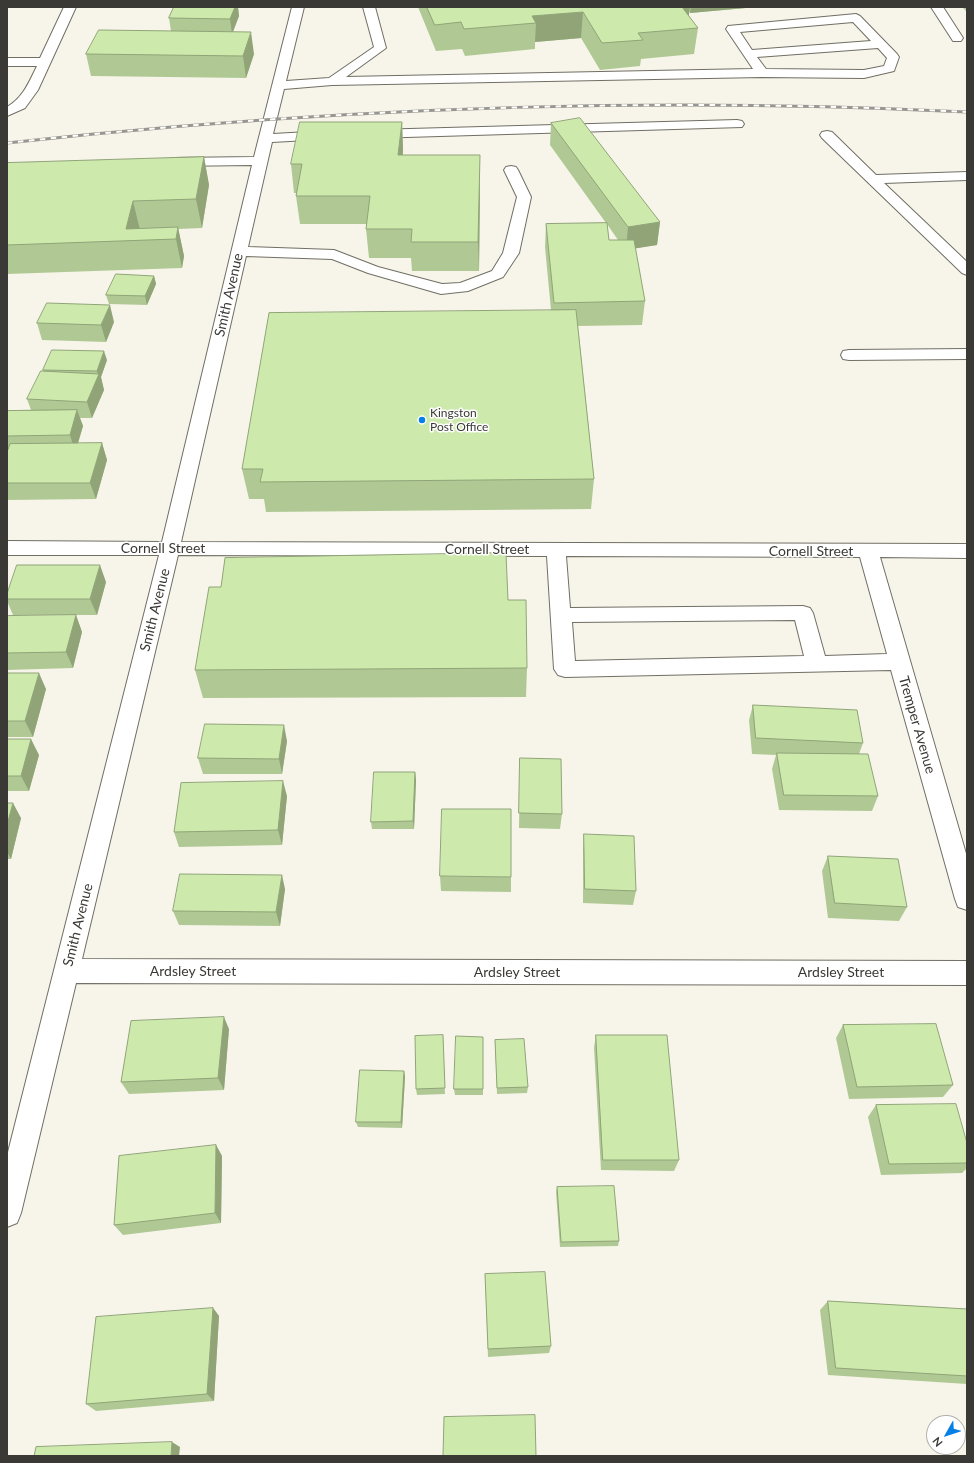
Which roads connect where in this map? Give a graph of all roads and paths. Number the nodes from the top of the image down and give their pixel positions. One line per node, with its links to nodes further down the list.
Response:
1 (70, 7): 11 (street)
2 (298, 7): 14 (street, Smith Avenue)
3 (368, 7): 13 (street)
4 (848, 7): 6 (street)
5 (936, 7): 7 (street)
6 (856, 18): 8 (street); 9 (street)
7 (957, 38)
8 (881, 44): 9 (street); 12 (street)
9 (749, 54): 12 (street)
10 (7, 62): 11 (street)
11 (45, 62): 15 (street)
12 (762, 73): 13 (street)
13 (332, 81): 14 (street)
14 (278, 86): 20 (street, Smith Avenue)
15 (7, 112)
16 (737, 124): 17 (street)
17 (360, 134)
18 (336, 135): 20 (street)
19 (827, 135): 25 (street)
20 (266, 138): 21 (street, Smith Avenue)
21 (260, 161): 22 (street); 26 (street, Smith Avenue)
22 (158, 162)
23 (511, 170): 26 (street)
24 (967, 176): 25 (street)
25 (872, 179): 27 (street)
26 (239, 251): 31 (street, Smith Avenue)
27 (967, 270)
28 (967, 354): 29 (street)
29 (849, 355)
30 (7, 548): 31 (street, Cornell Street)
31 (170, 548): 32 (street, Cornell Street); 39 (street, Smith Avenue)
32 (556, 549): 33 (street, Cornell Street); 35 (street)
33 (868, 551): 34 (street, Cornell Street); 36 (street, Tremper Avenue)
34 (967, 551)
35 (562, 615): 37 (street); 37 (street)
36 (899, 662): 37 (street); 38 (street, Tremper Avenue)
37 (817, 664)
38 (967, 898)
39 (66, 971): 40 (street, Ardsley Street); 41 (street, Smith Avenue)
40 (967, 973)
41 (7, 1213)

